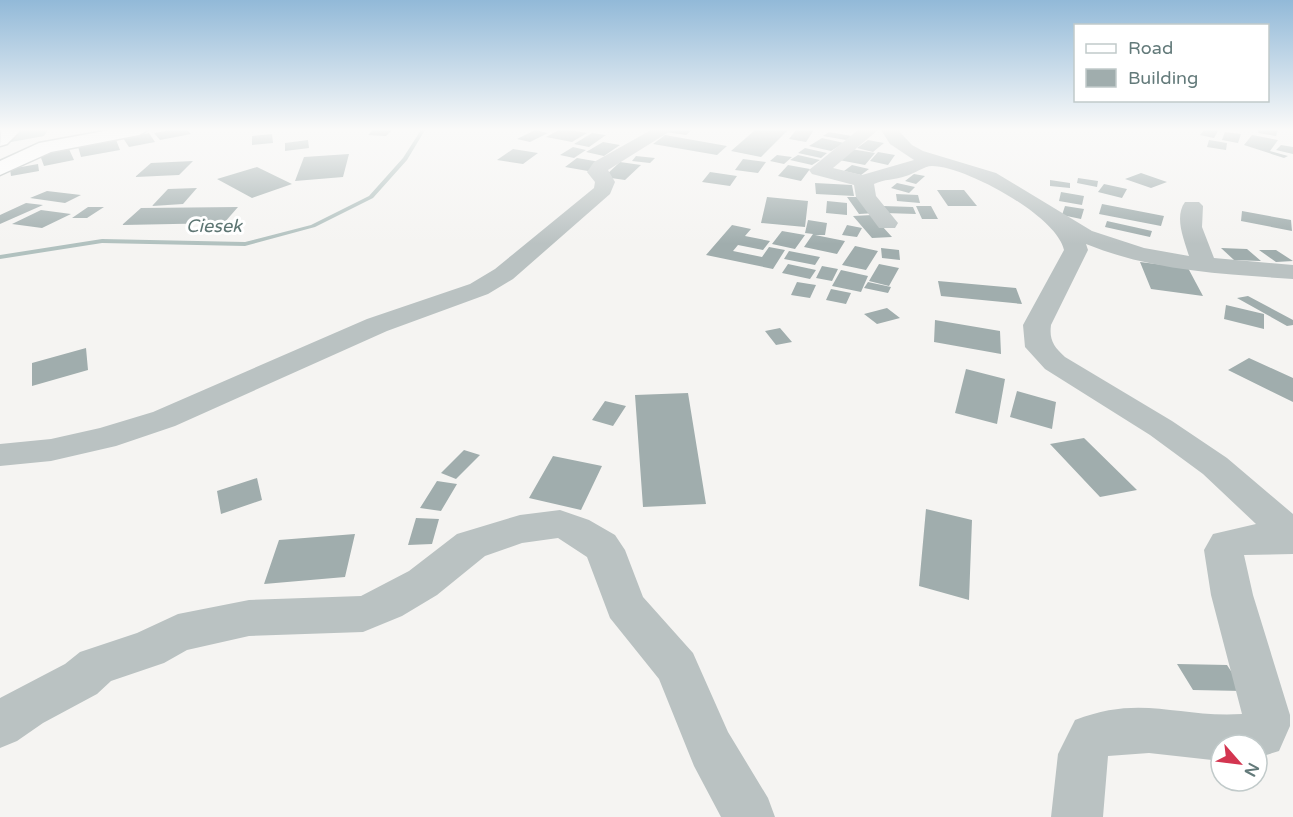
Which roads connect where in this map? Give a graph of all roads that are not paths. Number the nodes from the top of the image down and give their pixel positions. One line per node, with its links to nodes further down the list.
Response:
1 (600, 168): 11 (street)
2 (821, 168): 5 (street)
3 (910, 168): 5 (street)
4 (959, 168): 7 (street)
5 (864, 182): 8 (street)
6 (1192, 206): 9 (street)
7 (1053, 218): 9 (street); 12 (street)
8 (887, 223)
9 (1204, 264): 10 (street)
10 (1293, 272)
11 (0, 454)
12 (1293, 537): 15 (street)
13 (0, 725): 14 (street)
14 (749, 817)
15 (1077, 817)

